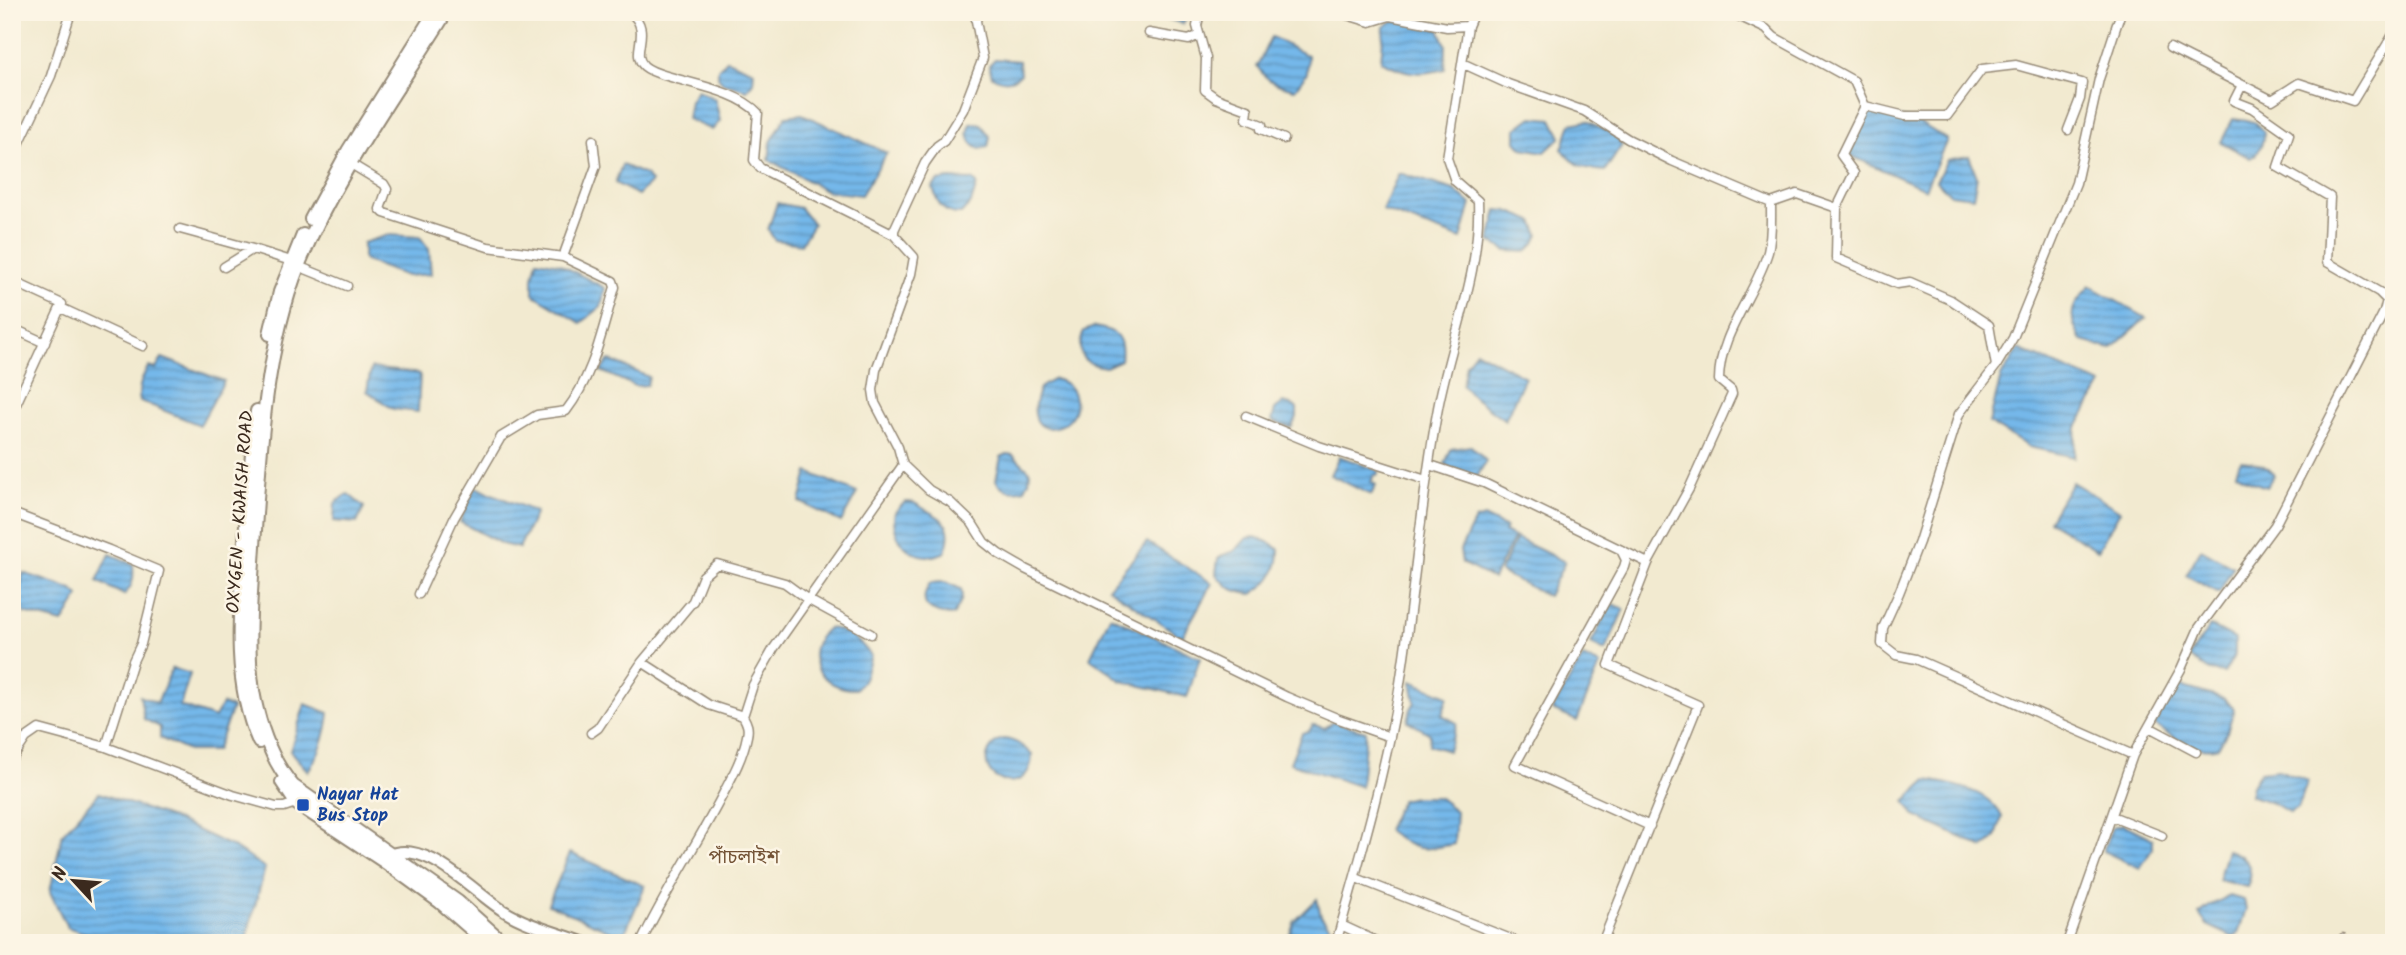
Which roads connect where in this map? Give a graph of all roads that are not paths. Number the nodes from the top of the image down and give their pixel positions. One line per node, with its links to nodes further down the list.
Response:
1 (71, 12): 22 (street)
2 (435, 12): 30 (main road, OXYGEN - KWAISH ROAD)
3 (446, 12): 23 (main road, OXYGEN - KWAISH ROAD)
4 (631, 12): 27 (street)
5 (978, 12): 27 (street)
6 (1200, 12): 14 (street)
7 (1336, 12): 11 (street)
8 (1474, 12): 11 (street)
9 (1730, 12): 18 (street)
10 (2121, 12): 40 (street)
11 (1468, 26): 16 (street)
12 (1149, 33): 14 (street)
13 (2394, 33): 17 (street)
14 (1199, 35): 20 (street)
15 (2170, 48): 17 (street)
16 (1464, 64): 24 (street); 43 (street)
17 (2242, 85): 35 (street)
18 (1865, 106): 19 (street); 25 (street)
19 (2068, 130)
20 (1284, 139)
21 (593, 140): 29 (street)
22 (12, 159)
23 (351, 164): 29 (street); 30 (main road, OXYGEN - KWAISH ROAD)
24 (1771, 202): 25 (street); 48 (street)
25 (1837, 208): 40 (street)
26 (180, 229): 28 (street)
27 (894, 234): 44 (street)
28 (253, 249): 30 (street); 31 (street)
29 (563, 257): 49 (street)
30 (295, 263): 33 (street); 61 (main road, OXYGEN - KWAISH ROAD); 65 (main road, OXYGEN - KWAISH ROAD)
31 (224, 267)
32 (12, 281): 34 (street)
33 (347, 286)
34 (61, 308): 38 (street); 39 (street)
35 (2384, 312): 36 (street); 54 (street)
36 (2394, 313)
37 (12, 328): 38 (street)
38 (45, 343): 41 (street)
39 (143, 346)
40 (1996, 366): 59 (street)
41 (12, 413)
42 (1246, 416): 45 (street)
43 (1430, 464): 45 (street); 47 (street)
44 (904, 465): 50 (street); 56 (street)
45 (1426, 480): 56 (street)
46 (12, 513): 57 (street)
47 (1621, 550): 48 (street); 63 (street)
48 (1648, 563): 63 (street)
49 (419, 594)
50 (807, 599): 51 (street); 52 (street); 53 (street)
51 (872, 634)
52 (642, 662): 53 (street); 55 (street)
53 (743, 716): 71 (street)
54 (2149, 727): 58 (street); 59 (street)
55 (591, 733)
56 (1390, 737): 66 (street)
57 (106, 747): 60 (street); 61 (street)
58 (2196, 752)
59 (2133, 755): 62 (street)
60 (12, 759)
61 (296, 803): 65 (main road, OXYGEN - KWAISH ROAD)
62 (2112, 816): 64 (street); 76 (street)
63 (1650, 826): 75 (street)
64 (2162, 836)
65 (386, 856): 68 (main road, OXYGEN - KWAISH ROAD); 69 (main road, OXYGEN - KWAISH ROAD); 70 (street)
66 (1356, 878): 67 (street); 74 (street)
67 (1341, 925): 72 (street); 73 (street)
68 (487, 943)
69 (504, 943)
70 (585, 943)
71 (641, 943)
72 (1336, 943)
73 (1380, 943)
74 (1521, 943)
75 (1602, 943)
76 (2067, 943)

